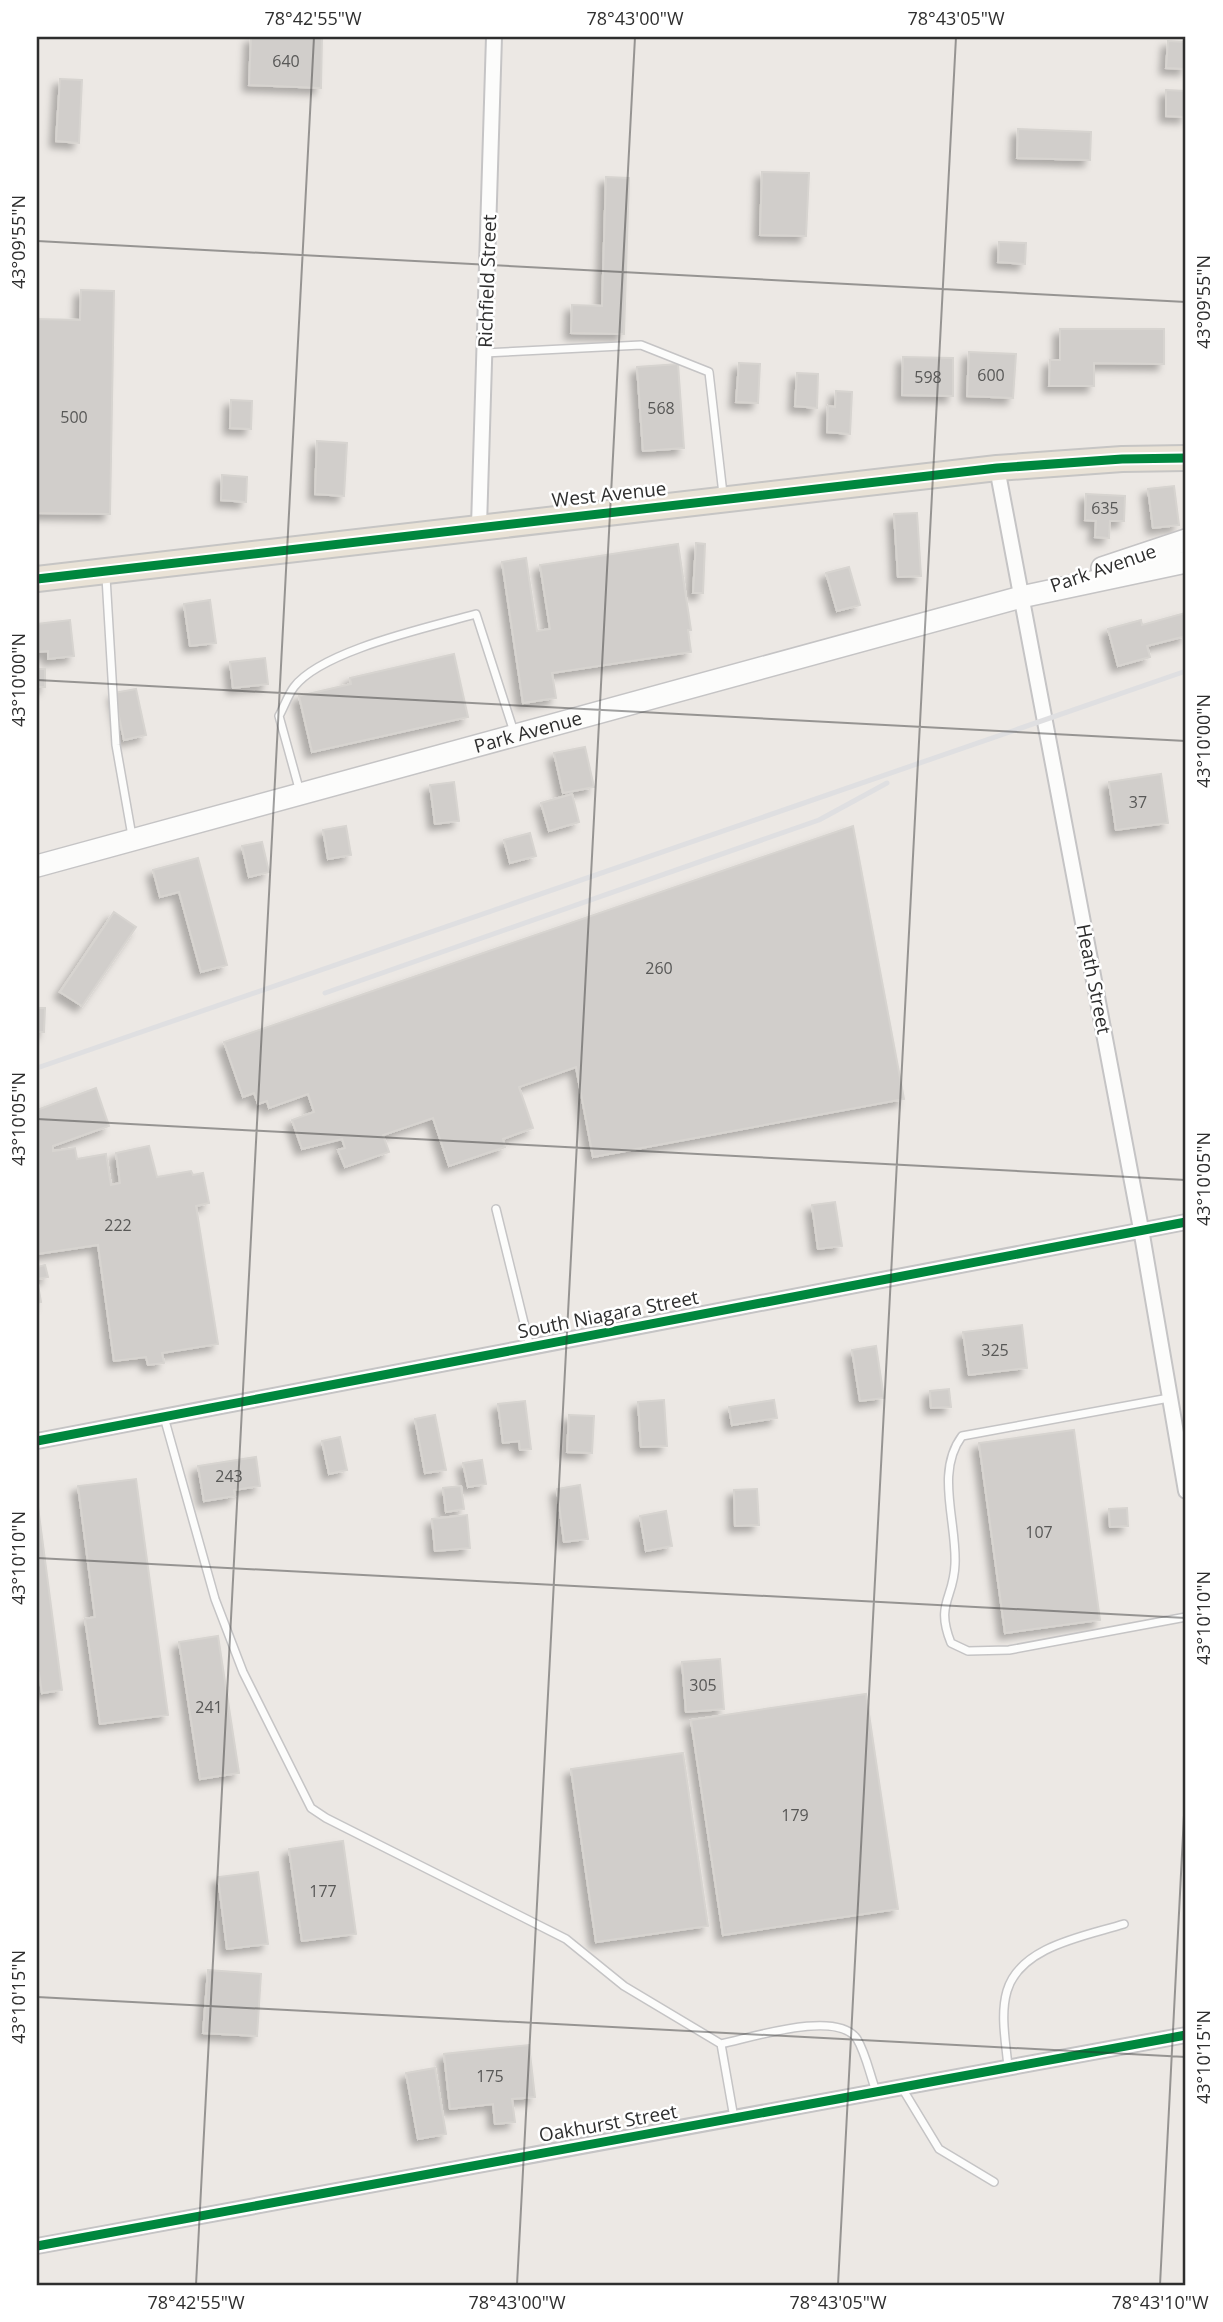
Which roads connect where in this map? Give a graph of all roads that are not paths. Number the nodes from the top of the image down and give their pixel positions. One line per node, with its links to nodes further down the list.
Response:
1 (494, 37): 2 (street, Richfield Street)
2 (484, 354): 5 (lane); 6 (street, Richfield Street)
3 (1186, 458): 4 (highway, West Avenue)
4 (996, 468): 5 (highway, West Avenue); 11 (street, Heath Street)
5 (724, 498): 6 (highway, West Avenue)
6 (479, 526): 9 (highway, West Avenue)
7 (1186, 540): 11 (main road, Park Avenue)
8 (1186, 562): 11 (main road, Park Avenue)
9 (105, 570): 10 (highway, West Avenue); 14 (lane)
10 (37, 579)
11 (1021, 597): 12 (main road, Park Avenue); 18 (street, Heath Street)
12 (515, 736): 13 (main road, Park Avenue); 13 (lane)
13 (301, 794): 14 (main road, Park Avenue)
14 (133, 840): 15 (main road, Park Avenue)
15 (37, 866)
16 (496, 1209): 19 (lane)
17 (1186, 1222): 18 (street, South Niagara Street)
18 (1142, 1230): 19 (street, South Niagara Street); 20 (street, Heath Street)
19 (530, 1347): 21 (street, South Niagara Street)
20 (1170, 1398): 23 (street, Heath Street); 25 (lane)
21 (164, 1417): 22 (street, South Niagara Street); 28 (lane)
22 (37, 1441)
23 (1183, 1456): 24 (street, Heath Street)
24 (1186, 1491)
25 (1186, 1617)
26 (1125, 1924): 29 (lane)
27 (1186, 2035): 29 (street, Oakhurst Street)
28 (720, 2044): 31 (lane); 32 (lane)
29 (1008, 2067): 30 (street, Oakhurst Street)
30 (901, 2087): 31 (street, Oakhurst Street); 33 (lane)
31 (877, 2092): 32 (street, Oakhurst Street)
32 (734, 2118): 34 (street, Oakhurst Street)
33 (994, 2182)
34 (37, 2246)

